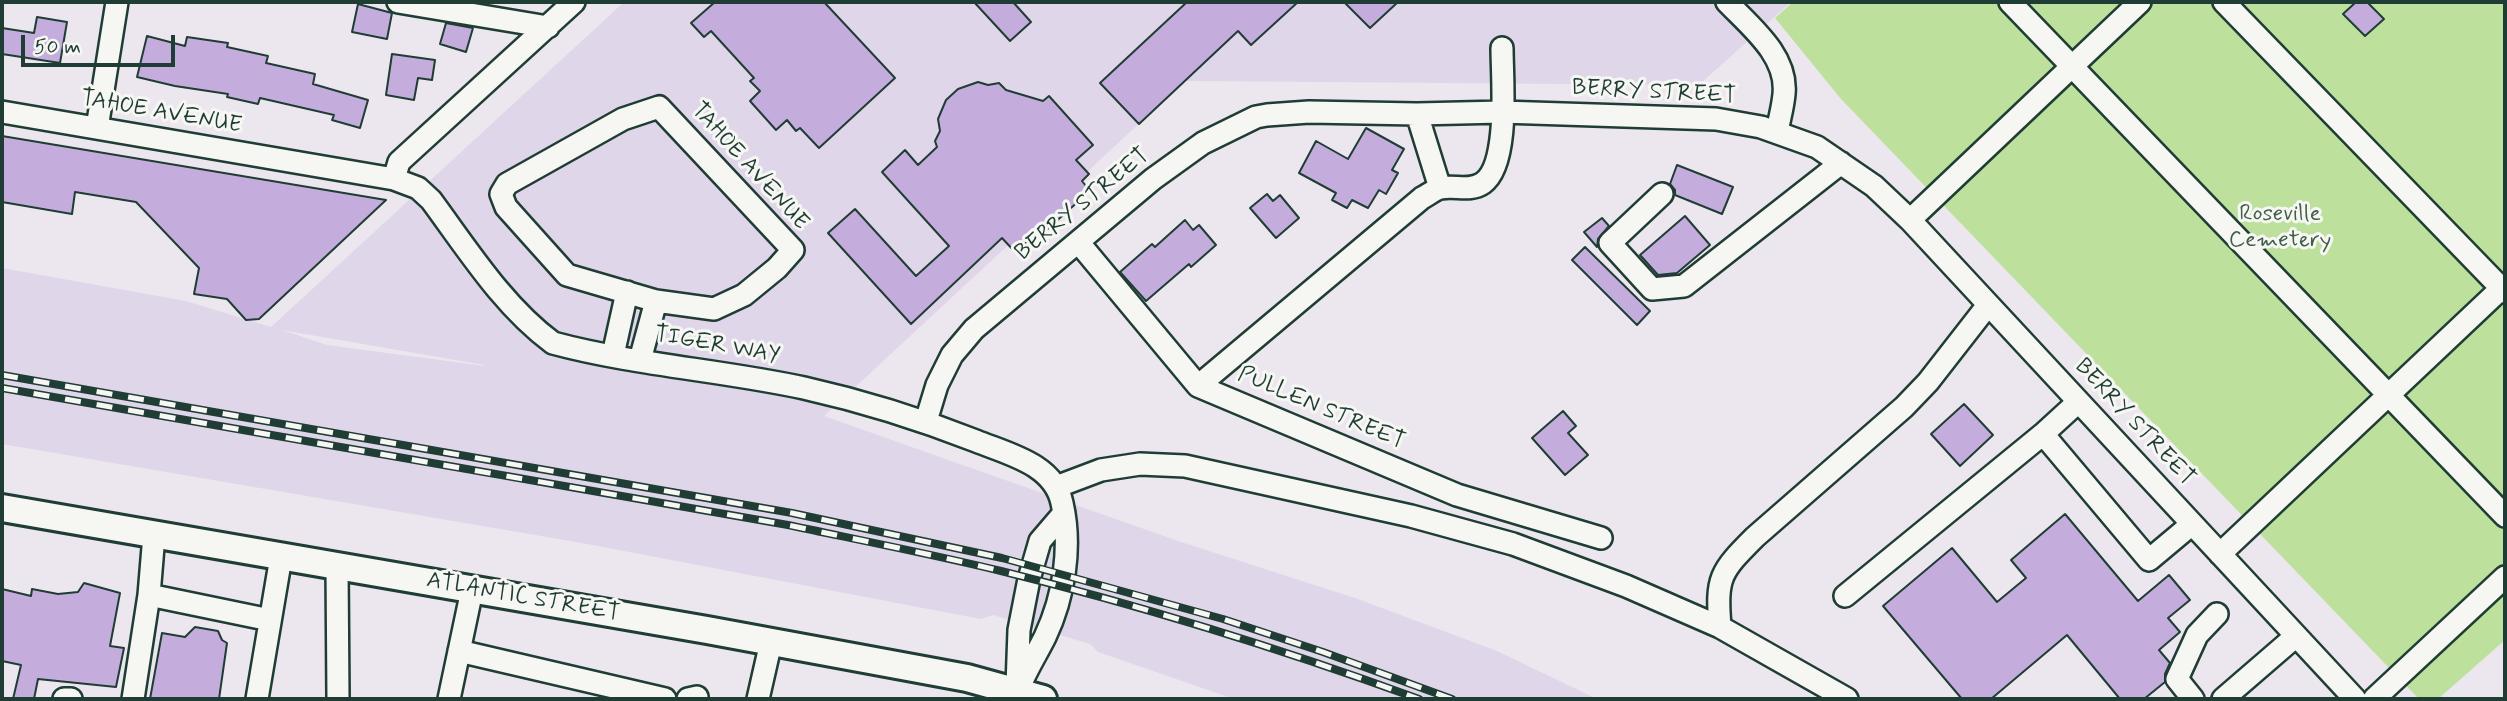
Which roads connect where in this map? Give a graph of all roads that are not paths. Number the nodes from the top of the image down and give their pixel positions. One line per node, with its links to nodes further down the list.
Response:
1 (117, 2): 14 (street)
2 (398, 2): 8 (street)
3 (574, 2): 8 (street)
4 (1727, 2): 15 (street)
5 (2010, 2): 10 (street)
6 (2140, 2): 10 (street)
7 (2224, 2): 22 (street)
8 (548, 27): 17 (street)
9 (1502, 48): 12 (street)
10 (2073, 66): 20 (street); 29 (street)
11 (2, 112): 14 (street, TAHOE AVENUE)
12 (1502, 112): 13 (street, BERRY STREET); 15 (street, BERRY STREET); 18 (street)
13 (1417, 114): 18 (street); 21 (street, BERRY STREET)
14 (97, 128): 17 (street, TAHOE AVENUE)
15 (1777, 132): 16 (street, BERRY STREET)
16 (1841, 163): 19 (street); 20 (street, BERRY STREET)
17 (394, 179): 26 (street, TIGER WAY)
18 (1440, 188): 28 (street)
19 (1662, 194)
20 (1910, 220): 25 (street, BERRY STREET)
21 (1079, 243): 28 (street, PULLEN STREET); 31 (street, BERRY STREET)
22 (2504, 289): 29 (street)
23 (627, 292): 24 (street, TAHOE AVENUE); 24 (street, TAHOE AVENUE); 26 (street)
24 (656, 302): 27 (street)
25 (1988, 305): 30 (street, BERRY STREET); 49 (street)
26 (613, 355): 27 (street, TIGER WAY)
27 (640, 360): 31 (street, TIGER WAY)
28 (1198, 386): 39 (street, PULLEN STREET)
29 (2389, 395): 36 (street); 40 (street)
30 (2078, 402): 32 (street); 37 (street, BERRY STREET)
31 (926, 421): 33 (street, TIGER WAY)
32 (2043, 434): 37 (street); 46 (street)
33 (1056, 487): 35 (street); 49 (street)
34 (2, 508): 38 (main road, ATLANTIC STREET)
35 (1064, 513): 54 (street); 54 (street)
36 (2505, 516)
37 (2192, 524): 40 (street, BERRY STREET)
38 (154, 534): 41 (main road, ATLANTIC STREET); 45 (street)
39 (1601, 538)
40 (2220, 554): 50 (street, BERRY STREET)
41 (281, 556): 42 (main road, ATLANTIC STREET); 48 (street)
42 (337, 566): 44 (main road, ATLANTIC STREET); 59 (street)
43 (2505, 577): 68 (street)
44 (472, 590): 51 (main road, ATLANTIC STREET); 52 (street)
45 (149, 595): 48 (street); 57 (street)
46 (1845, 596)
47 (2217, 614): 65 (street)
48 (270, 620): 58 (street)
49 (1720, 628): 64 (street)
50 (2296, 636): 66 (street); 67 (street, BERRY STREET)
51 (771, 642): 54 (main road, ATLANTIC STREET); 62 (street)
52 (459, 651): 53 (street); 60 (street)
53 (633, 695): 61 (street)
54 (1016, 696): 63 (main road, ATLANTIC STREET)
55 (64, 699): 56 (street)
56 (71, 699)
57 (133, 699)
58 (257, 699)
59 (338, 699)
60 (449, 699)
61 (665, 699)
62 (758, 699)
63 (1042, 699)
64 (1847, 699)
65 (2193, 699)
66 (2223, 699)
67 (2355, 699)
68 (2374, 699)

